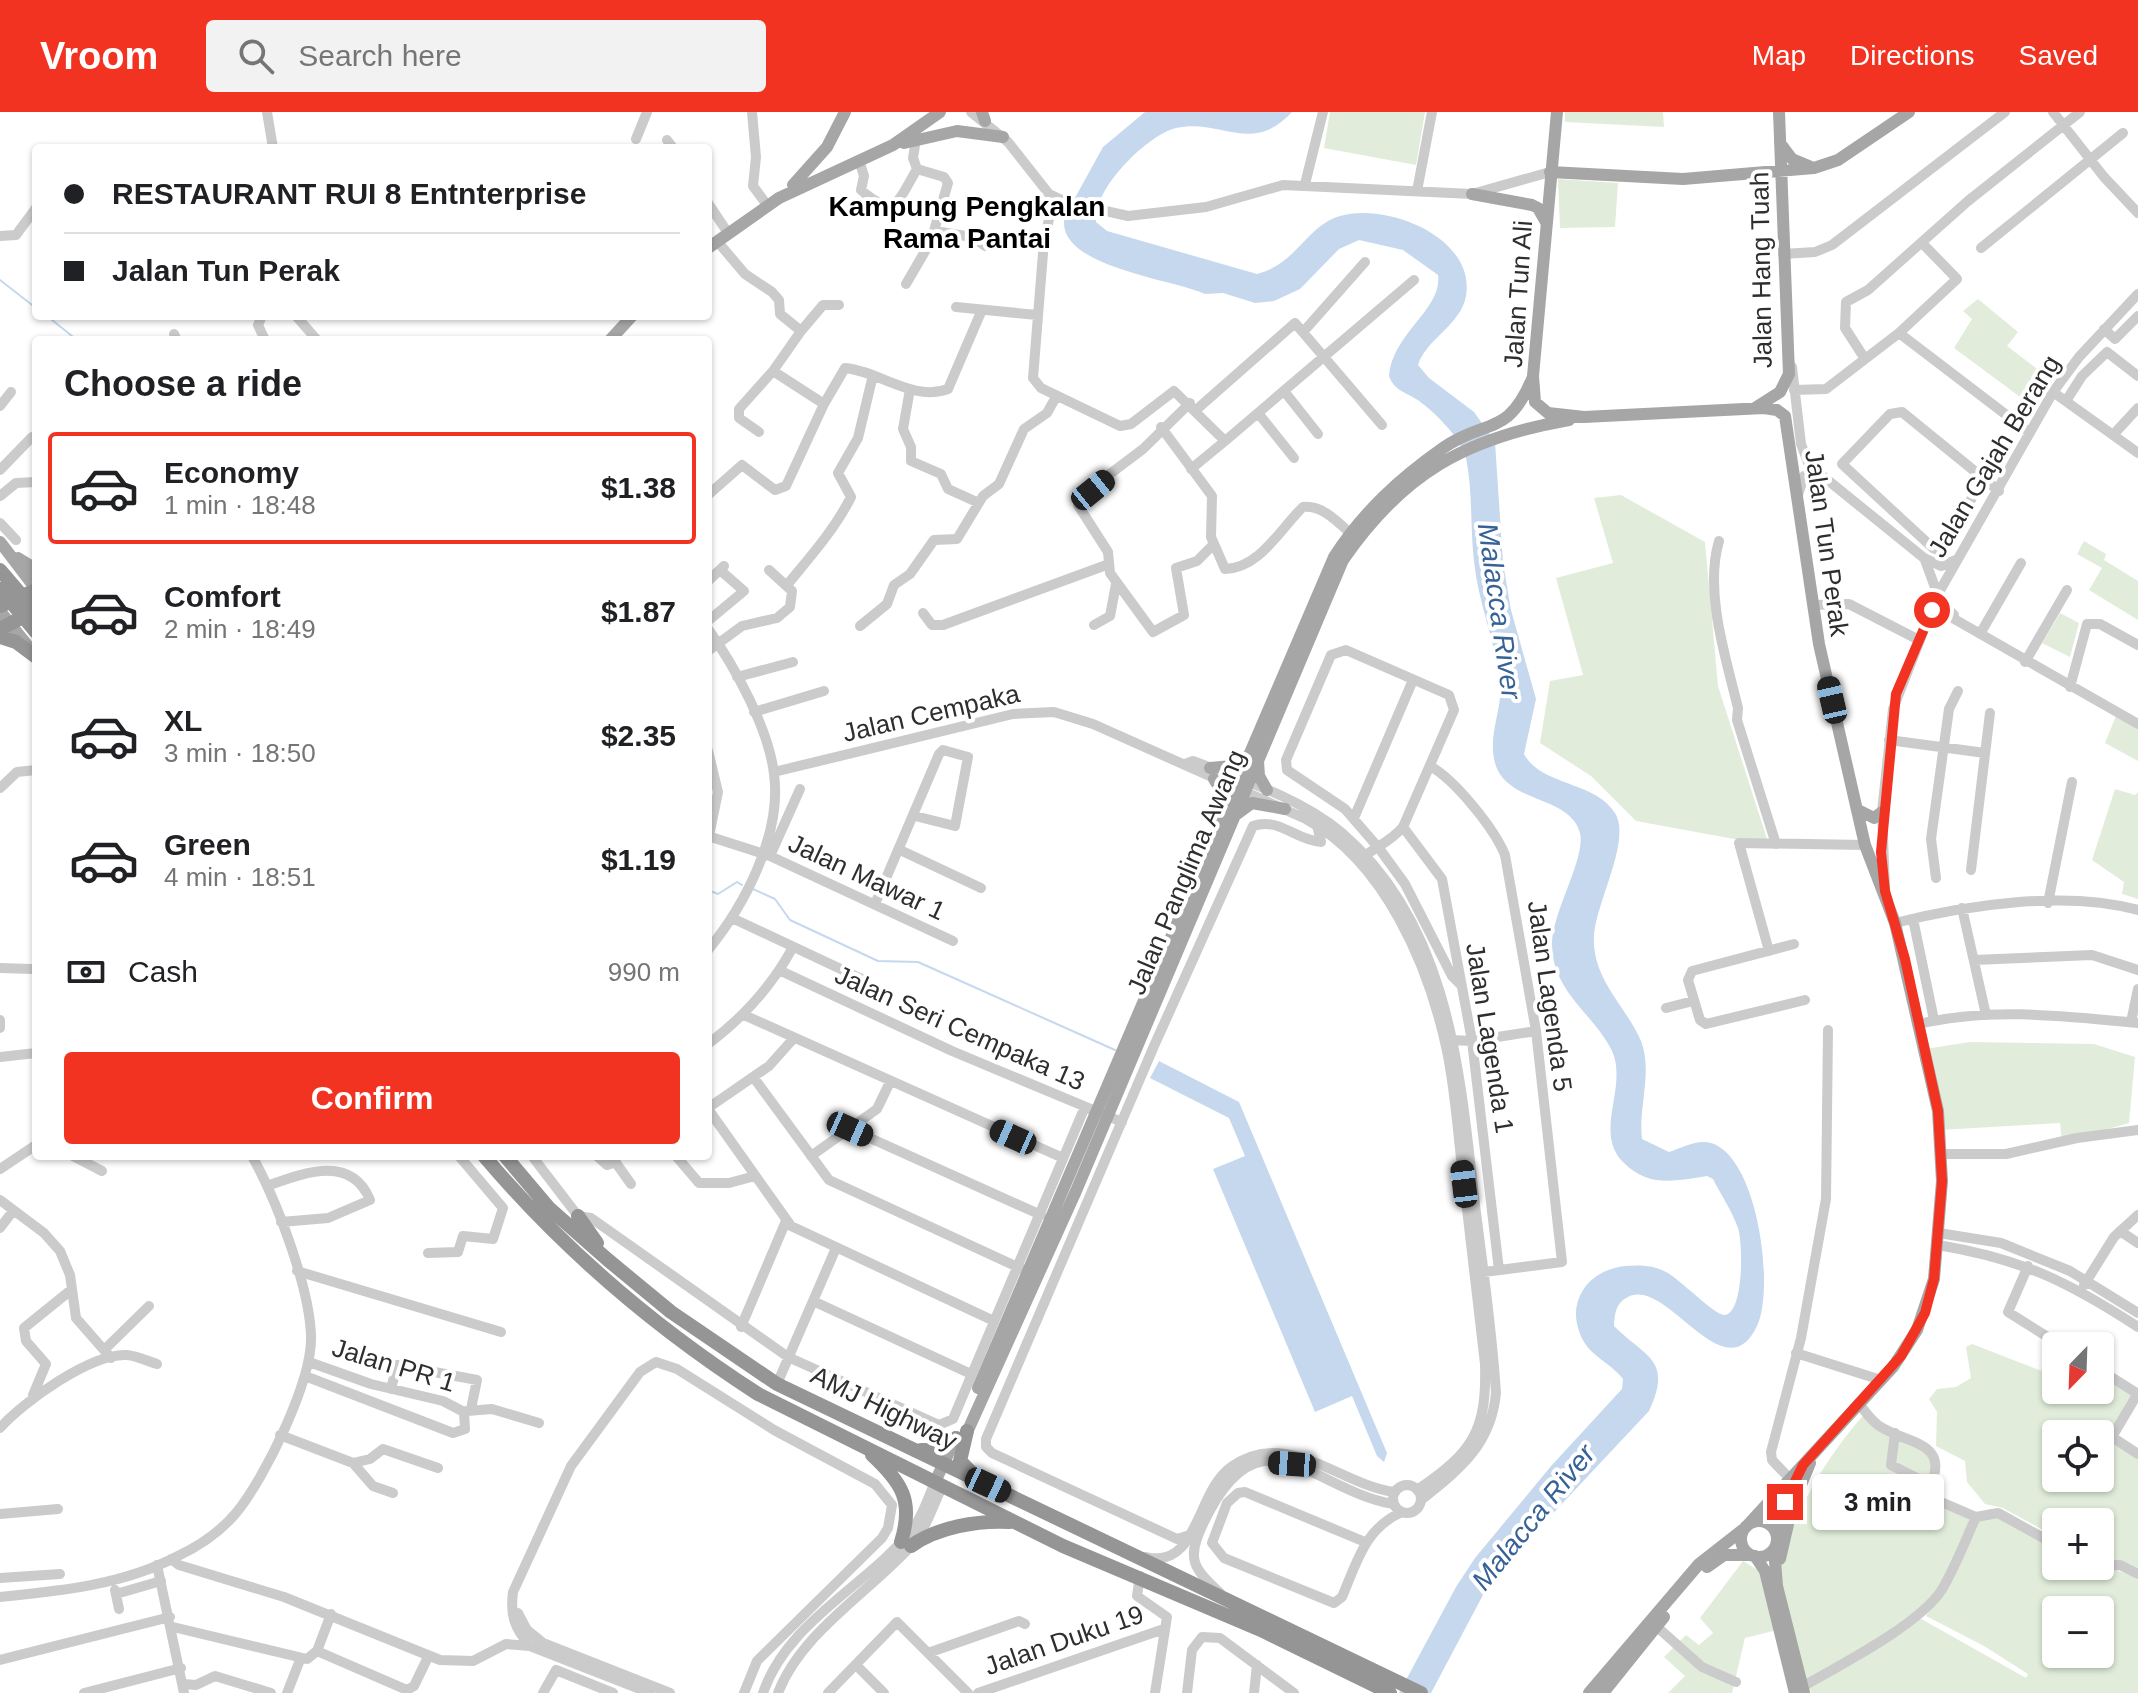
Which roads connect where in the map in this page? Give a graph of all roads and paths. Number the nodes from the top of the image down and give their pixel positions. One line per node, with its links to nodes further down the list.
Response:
1 (267, 112): 22 (street)
2 (647, 112): 19 (street)
3 (752, 112): 35 (street)
4 (845, 112): 35 (main road)
5 (940, 112): 23 (main road)
6 (971, 112): 15 (street)
7 (1323, 112): 30 (street)
8 (1432, 112): 32 (street)
9 (1557, 112): 28 (main road, Jalan Tun Ali)
10 (1779, 112): 21 (main road, Jalan Hang Tuah)
11 (1909, 112): 26 (main road)
12 (2005, 112): 47 (street)
13 (2053, 112): 16 (street)
14 (2080, 112): 16 (street)
15 (984, 116): 18 (street)
16 (2063, 126): 24 (street); 45 (street)
17 (2123, 133): 24 (street)
18 (1003, 137): 20 (main road); 31 (street)
19 (636, 139)
20 (916, 139): 23 (main road); 27 (street)
21 (1780, 143): 26 (main road); 29 (main road, Jalan Hang Tuah)
22 (272, 144)
23 (880, 151): 25 (main road)
24 (2089, 159): 37 (street); 46 (street)
25 (859, 160): 27 (street); 35 (main road)
26 (1814, 168): 29 (main road)
27 (917, 169): 41 (street)
28 (1550, 172): 29 (main road); 33 (street); 40 (main road, Jalan Tun Ali)
29 (1781, 172): 47 (main road, Jalan Hang Tuah)
30 (1305, 184): 32 (street); 34 (street)
31 (1041, 187): 34 (street); 39 (street)
32 (1417, 191): 33 (street)
33 (1472, 194): 40 (main road)
34 (1054, 197): 39 (street)
35 (773, 201): 43 (main road)
36 (32, 213): 42 (street)
37 (2138, 213)
38 (712, 218): 43 (street)
39 (1047, 222): 44 (street)
40 (1546, 222): 70 (main road, Jalan Tun Ali)
41 (935, 231): 44 (street); 50 (street)
42 (0, 236)
43 (718, 241): 60 (street)
44 (1044, 241): 55 (street)
45 (1923, 244): 62 (street); 67 (street)
46 (1981, 248)
47 (1783, 254): 66 (main road, Jalan Hang Tuah)
48 (1365, 262): 61 (street)
49 (1414, 280): 65 (street)
50 (906, 284)
51 (2138, 294): 59 (street, Jalan Gajah Berang)
52 (839, 305): 60 (street)
53 (956, 307): 54 (street)
54 (981, 312): 55 (street); 72 (street)
55 (1037, 315): 77 (street)
56 (2138, 316): 59 (street)
57 (300, 320): 63 (street)
58 (628, 320): 64 (main road)
59 (2104, 329): 76 (street, Jalan Gajah Berang)
60 (801, 331): 68 (street)
61 (1304, 331): 65 (street); 81 (street)
62 (1899, 333): 67 (street); 90 (street)
63 (314, 336)
64 (614, 336)
65 (1322, 358): 74 (street); 86 (street)
66 (1789, 358): 73 (street); 83 (main road, Jalan Hang Tuah)
67 (1865, 359): 73 (street)
68 (773, 371): 79 (street); 89 (street)
69 (873, 375): 72 (street); 79 (street); 126 (street)
70 (1533, 376): 85 (main road, Jalan Tun Ali); 88 (main road, Jalan Panglima Awang)
71 (2138, 376): 78 (street)
72 (910, 389): 108 (street)
73 (1794, 390): 100 (street)
74 (1284, 391): 84 (street); 91 (street)
75 (11, 392): 80 (street)
76 (2053, 392): 78 (street); 90 (street, Jalan Gajah Berang)
77 (1056, 397): 81 (street); 108 (street)
78 (2066, 401): 92 (street)
79 (824, 404): 103 (street)
80 (0, 406)
81 (1193, 407): 87 (street); 94 (street)
82 (2138, 408): 92 (street)
83 (1752, 410): 85 (main road, Jalan Tun Ali); 106 (main road, Jalan Tun Perak)
84 (1258, 413): 94 (street); 97 (street)
85 (1584, 417): 88 (main road, Jalan Panglima Awang)
86 (1382, 425)
87 (1161, 427): 98 (street); 119 (street)
88 (1499, 430): 95 (main road, Jalan Panglima Awang)
89 (759, 432)
90 (2030, 433): 104 (street, Jalan Gajah Berang)
91 (1318, 434)
92 (2113, 435): 96 (street)
93 (32, 437): 99 (street)
94 (1225, 441): 98 (street)
95 (1451, 449): 111 (main road, Jalan Panglima Awang); 165 (main road, Jalan Panglima Awang)
96 (2138, 453)
97 (1294, 458)
98 (1191, 469): 115 (street)
99 (0, 470)
100 (1822, 477): 106 (street); 109 (street)
101 (1983, 479): 104 (street); 107 (street); 107 (street)
102 (32, 482): 105 (street)
103 (712, 491)
104 (1999, 491): 116 (street, Jalan Gajah Berang)
105 (0, 496)
106 (1798, 497): 131 (main road, Jalan Tun Perak)
107 (1878, 501): 109 (street)
108 (979, 503): 141 (street)
109 (1869, 515): 117 (street)
110 (0, 523): 112 (street)
111 (1350, 533): 115 (street); 165 (main road, Jalan Panglima Awang)
112 (16, 540)
113 (1719, 541): 187 (street)
114 (1, 545): 120 (main road); 124 (main road); 127 (main road)
115 (1213, 545): 125 (street)
116 (1963, 554): 117 (street); 130 (street, Jalan Gajah Berang)
117 (1924, 558): 130 (street)
118 (2021, 563): 144 (street)
119 (1109, 564): 125 (street); 135 (street)
120 (32, 566)
121 (0, 570): 132 (highway, bridge)
122 (769, 570): 126 (street)
123 (712, 577): 136 (street)
124 (32, 584)
125 (1116, 584): 138 (street)
126 (787, 585): 147 (street)
127 (0, 586): 142 (highway, bridge)
128 (2067, 590): 153 (street)
129 (32, 591): 133 (highway)
130 (1938, 594): 137 (street); 139 (street, Jalan Gajah Berang)
131 (1814, 605): 146 (street); 177 (main road, Jalan Tun Perak)
132 (32, 606)
133 (0, 609): 140 (main road)
134 (32, 613): 140 (highway)
135 (923, 613)
136 (712, 618)
137 (1965, 624): 139 (street); 144 (street)
138 (1094, 625)
139 (1925, 625): 146 (street, Jalan Gajah Berang)
140 (5, 626): 150 (main road)
141 (860, 626)
142 (32, 627)
143 (712, 634): 147 (street)
144 (1980, 634): 153 (street)
145 (0, 637): 151 (highway)
146 (1919, 640): 162 (street, Jalan Gajah Berang)
147 (718, 642): 149 (street); 154 (street)
148 (2138, 645): 156 (street)
149 (712, 647)
150 (32, 652)
151 (32, 653)
152 (793, 662): 154 (street)
153 (2025, 662): 156 (street)
154 (737, 677): 159 (street)
155 (1413, 680): 166 (street); 182 (street); 182 (street)
156 (2070, 687): 161 (street)
157 (824, 691): 159 (street)
158 (1958, 691): 163 (street)
159 (754, 712): 169 (street)
160 (1990, 713): 164 (street)
161 (2138, 724)
162 (1889, 740): 163 (street); 178 (street, Jalan Gajah Berang)
163 (1943, 747): 164 (street); 194 (street)
164 (1985, 753): 193 (street)
165 (1253, 755): 170 (main road); 172 (main road, Jalan Panglima Awang); 175 (main road)
166 (1430, 766): 184 (street); 230 (street, Jalan Lagenda 5)
167 (712, 769): 180 (street)
168 (32, 770): 173 (street)
169 (774, 772): 170 (street, Jalan Cempaka); 185 (street)
170 (1212, 773): 172 (street, Jalan Cempaka); 181 (main road)
171 (2072, 782): 197 (street)
172 (1242, 785): 175 (street); 176 (street); 181 (main road, Jalan Panglima Awang)
173 (0, 788)
174 (800, 789): 185 (street)
175 (1267, 790): 192 (street)
176 (1285, 809): 181 (main road); 183 (street)
177 (1858, 810): 178 (main road); 188 (main road, Jalan Tun Perak)
178 (1882, 812): 196 (street, Jalan Gajah Berang)
179 (915, 816): 179 (street); 190 (street)
180 (712, 818)
181 (1228, 818): 243 (main road, Jalan Panglima Awang)
182 (1354, 818): 189 (street)
183 (1317, 825): 192 (street); 244 (street)
184 (1403, 827): 189 (street); 210 (street, Jalan Lagenda 1)
185 (774, 832): 191 (street)
186 (712, 837): 191 (street, Jalan Mawar 1)
187 (1776, 844): 188 (street); 209 (street)
188 (1865, 845): 196 (main road, Jalan Tun Perak)
189 (1380, 848): 192 (street); 208 (street)
190 (900, 850): 195 (street); 198 (street)
191 (766, 854): 198 (street, Jalan Mawar 1); 201 (street)
192 (1363, 861): 233 (street)
193 (1971, 870)
194 (1936, 878)
195 (981, 888)
196 (1885, 891): 203 (main road, Jalan Tun Perak)
197 (2048, 903): 199 (street); 200 (street)
198 (875, 904): 204 (street, Jalan Mawar 1)
199 (1962, 908): 202 (street); 211 (street)
200 (2138, 910)
201 (732, 918): 205 (street); 207 (street)
202 (1913, 919): 203 (street); 225 (street)
203 (1895, 923): 227 (main road, Jalan Tun Perak)
204 (953, 941)
205 (712, 942)
206 (1794, 944): 209 (street)
207 (793, 947): 215 (street); 216 (street)
208 (1441, 951): 210 (street); 217 (street)
209 (1769, 951): 220 (street)
210 (1455, 953): 217 (street, Jalan Lagenda 1)
211 (1974, 960): 214 (street); 223 (street)
212 (0, 968): 213 (street)
213 (32, 969)
214 (2138, 970)
215 (781, 971): 222 (street); 241 (street, Jalan Seri Cempaka 13)
216 (862, 979)
217 (1460, 984): 234 (street, Jalan Lagenda 1)
218 (2138, 989): 226 (street)
219 (1805, 1000): 220 (street)
220 (1693, 1001): 221 (street)
221 (1666, 1008)
222 (744, 1015): 231 (street); 232 (street)
223 (1986, 1015): 225 (street); 226 (street)
224 (0, 1020): 228 (street)
225 (1934, 1020): 227 (street)
226 (2135, 1022)
227 (1919, 1024): 248 (main road, Jalan Tun Perak)
228 (0, 1028)
229 (1828, 1030): 293 (street)
230 (1536, 1031): 234 (street); 279 (street, Jalan Lagenda 5)
231 (794, 1038): 238 (street); 239 (street)
232 (712, 1041)
233 (1450, 1041): 234 (street); 236 (street)
234 (1472, 1041): 236 (street); 279 (street, Jalan Lagenda 1)
235 (32, 1053): 237 (street)
236 (1453, 1053): 282 (street)
237 (0, 1055)
238 (754, 1078): 240 (street); 249 (street)
239 (890, 1082): 245 (street); 250 (street)
240 (712, 1105)
241 (1084, 1109): 243 (street, Jalan Seri Cempaka 13); 250 (street)
242 (712, 1114): 261 (street)
243 (1102, 1115): 244 (street, Jalan Seri Cempaka 13); 281 (main road, Jalan Panglima Awang)
244 (1122, 1122): 339 (street)
245 (850, 1129): 249 (street); 266 (street)
246 (2138, 1130): 248 (street)
247 (32, 1148): 259 (street)
248 (1942, 1154): 273 (main road, Jalan Tun Perak)
249 (811, 1156): 281 (street)
250 (1063, 1158): 266 (street)
251 (81, 1160): 260 (street)
252 (254, 1160): 263 (street)
253 (462, 1160): 276 (street)
254 (488, 1160): 314 (highway, AMJ Highway)
255 (508, 1160): 277 (highway, AMJ Highway)
256 (535, 1160): 268 (street)
257 (614, 1160): 262 (street)
258 (679, 1160): 261 (street)
259 (0, 1169)
260 (102, 1171)
261 (755, 1176): 269 (street)
262 (631, 1184)
263 (267, 1186): 270 (street); 270 (street)
264 (0, 1200): 265 (street)
265 (13, 1211): 271 (street); 284 (street)
266 (1041, 1215): 281 (street)
267 (2138, 1215): 272 (street)
268 (578, 1216): 277 (highway); 289 (street)
269 (786, 1221): 275 (street); 289 (street)
270 (281, 1222): 280 (street)
271 (0, 1228)
272 (2120, 1231): 274 (street); 283 (street)
273 (1938, 1239): 278 (street); 283 (street); 302 (main road, Jalan Tun Perak)
274 (2138, 1243)
275 (836, 1248): 285 (street); 288 (street)
276 (428, 1253)
277 (608, 1260): 303 (highway, AMJ Highway)
278 (2028, 1266): 283 (street); 292 (street)
279 (1499, 1270): 282 (street)
280 (297, 1271): 291 (street); 296 (street)
281 (1029, 1272): 288 (street); 313 (main road, Jalan Panglima Awang)
282 (1479, 1273): 328 (street)
283 (2084, 1286): 287 (street); 290 (street)
284 (71, 1290): 294 (street); 306 (street)
285 (813, 1301): 295 (street); 299 (street)
286 (149, 1306): 294 (street)
287 (2138, 1313)
288 (994, 1321): 299 (street)
289 (741, 1327): 295 (street)
290 (2138, 1327)
291 (501, 1332)
292 (2042, 1333)
293 (1796, 1353): 302 (street); 322 (street)
294 (107, 1354): 298 (street); 306 (street)
295 (788, 1357): 299 (street); 303 (street)
296 (309, 1362): 300 (street); 304 (street, Jalan PR 1)
297 (656, 1362): 362 (street); 364 (street); 389 (street)
298 (157, 1364)
299 (971, 1374)
300 (305, 1376): 308 (street); 312 (street)
301 (2114, 1378): 305 (street)
302 (1881, 1380): 307 (main road, Jalan Tun Perak)
303 (777, 1384): 316 (highway, AMJ Highway)
304 (391, 1389): 308 (street, Jalan PR 1); 308 (street)
305 (2138, 1393): 317 (street)
306 (32, 1397): 310 (street)
307 (1859, 1404): 311 (street); 315 (main road, Jalan Tun Perak)
308 (468, 1411): 309 (street, Jalan PR 1)
309 (539, 1423)
310 (0, 1428)
311 (1895, 1433): 325 (street); 325 (street)
312 (280, 1435): 318 (street); 345 (street)
313 (962, 1435): 316 (highway); 319 (main road, Jalan Panglima Awang); 324 (highway)
314 (861, 1446): 323 (highway, AMJ Highway); 341 (highway)
315 (1820, 1446): 320 (main road, Jalan Tun Perak); 356 (main road)
316 (913, 1449): 319 (highway, AMJ Highway)
317 (2138, 1454)
318 (362, 1461): 321 (street); 327 (street)
319 (947, 1465): 323 (main road, Jalan Panglima Awang); 324 (highway, AMJ Highway)
320 (1803, 1465): 322 (main road, Jalan Tun Perak); 336 (main road, Jalan Tun Perak)
321 (438, 1468)
322 (1790, 1479): 335 (main road, Jalan Tun Perak)
323 (939, 1484): 334 (highway, AMJ Highway); 341 (street)
324 (988, 1485): 343 (highway, AMJ Highway)
325 (1931, 1485): 333 (street)
326 (1394, 1492): 328 (street); 329 (street); 337 (street)
327 (393, 1493)
328 (1419, 1495): 331 (street)
329 (1393, 1504): 331 (street); 358 (street)
330 (58, 1509): 332 (street)
331 (1402, 1512): 340 (street)
332 (0, 1514)
333 (1976, 1517): 338 (street); 382 (street)
334 (1022, 1526): 341 (highway); 352 (highway, AMJ Highway)
335 (1745, 1528): 336 (main road); 344 (main road); 403 (main road, Jalan Tun Perak)
336 (1776, 1533): 342 (main road)
337 (1190, 1535): 339 (street); 346 (street)
338 (2042, 1537)
339 (1177, 1539): 346 (street)
340 (1365, 1542): 340 (street)
341 (906, 1544): 365 (street); 392 (street)
342 (1774, 1549): 344 (main road); 356 (main road)
343 (1137, 1555): 346 (street); 358 (highway, AMJ Highway)
344 (1753, 1556): 349 (main road); 356 (main road)
345 (171, 1559): 347 (street); 361 (street)
346 (1159, 1559)
347 (157, 1565): 354 (street); 355 (street)
348 (2114, 1565): 351 (street)
349 (1705, 1570): 356 (main road); 367 (main road)
350 (60, 1574): 353 (street)
351 (2138, 1574)
352 (1140, 1576): 368 (street); 379 (highway, AMJ Highway)
353 (0, 1578)
354 (113, 1580): 357 (street); 359 (street)
355 (161, 1581): 357 (street); 363 (street)
356 (1772, 1584): 382 (main road)
357 (116, 1594): 360 (street)
358 (1221, 1594): 379 (highway, AMJ Highway)
359 (0, 1597)
360 (119, 1609)
361 (331, 1614): 371 (street); 373 (street)
362 (800, 1616): 365 (street); 390 (street)
363 (172, 1622): 374 (street); 375 (street); 378 (street)
364 (513, 1622): 369 (street); 370 (street)
365 (810, 1624): 391 (street)
366 (1025, 1624): 372 (street)
367 (1656, 1626): 380 (street); 404 (main road)
368 (1164, 1629): 396 (street, Jalan Duku 19); 397 (street)
369 (506, 1644): 370 (street); 373 (street)
370 (530, 1646): 388 (street)
371 (317, 1651): 373 (street); 375 (street)
372 (928, 1653): 376 (street); 395 (street)
373 (428, 1657)
374 (0, 1660)
375 (300, 1660): 385 (street)
376 (856, 1665): 393 (street); 394 (street)
377 (1257, 1665): 398 (street); 399 (street); 400 (street)
378 (181, 1668): 381 (street); 383 (street)
379 (1377, 1678): 401 (highway, AMJ Highway); 402 (highway, AMJ Highway)
380 (1736, 1682)
381 (184, 1688): 384 (street)
382 (1800, 1691)
383 (84, 1693)
384 (271, 1693)
385 (287, 1693)
386 (543, 1693): 387 (street)
387 (613, 1693)
388 (648, 1693)
389 (670, 1693)
390 (744, 1693)
391 (763, 1693)
392 (778, 1693)
393 (828, 1693)
394 (884, 1693)
395 (968, 1693)
396 (978, 1693)
397 (1155, 1693)
398 (1187, 1693)
399 (1254, 1693)
400 (1294, 1693)
401 (1390, 1693)
402 (1421, 1693)
403 (1589, 1693)
404 (1603, 1693)

